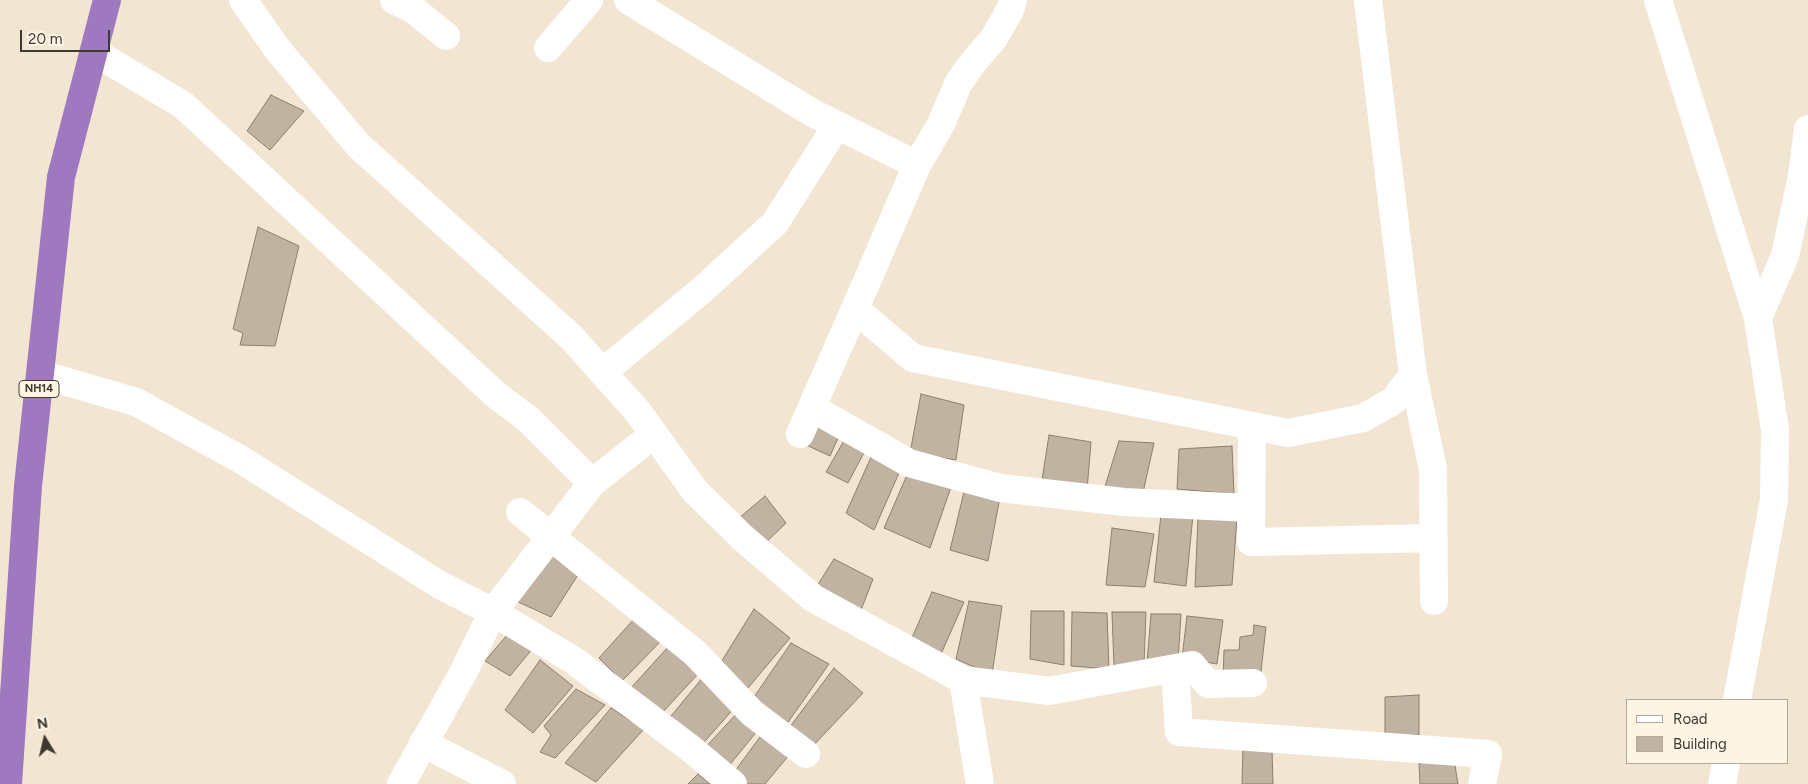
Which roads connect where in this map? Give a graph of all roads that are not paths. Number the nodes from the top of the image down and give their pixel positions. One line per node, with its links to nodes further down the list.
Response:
1 (107, 0): 11 (highway, NH14)
2 (243, 0): 18 (street)
3 (394, 0): 9 (street)
4 (589, 0): 10 (street)
5 (628, 0): 12 (street)
6 (1013, 0): 14 (street)
7 (1368, 0): 20 (street)
8 (1658, 0): 17 (street)
9 (446, 36)
10 (548, 48)
11 (94, 52): 19 (highway, NH14); 25 (street)
12 (837, 125): 14 (street); 18 (street)
13 (1808, 129): 15 (street)
14 (917, 164): 16 (street)
15 (1803, 197): 17 (street)
16 (855, 310): 21 (street); 22 (street)
17 (1758, 318): 35 (street)
18 (603, 372): 23 (street)
19 (40, 374): 31 (street); 39 (highway, NH14)
20 (1413, 375): 22 (street); 29 (street)
21 (812, 408): 24 (street); 26 (street)
22 (1252, 426): 26 (street)
23 (654, 434): 25 (street); 33 (street)
24 (800, 434)
25 (592, 483): 28 (street)
26 (1250, 508): 29 (street)
27 (520, 512): 28 (street)
28 (550, 536): 31 (street); 37 (street)
29 (1433, 538): 30 (street)
30 (1434, 601)
31 (493, 612): 36 (street); 42 (street)
32 (1175, 668): 33 (street); 34 (street); 44 (street)
33 (963, 680): 43 (street)
34 (1253, 683)
35 (1738, 699)
36 (423, 743): 40 (street); 41 (street)
37 (806, 754)
38 (1726, 764): 45 (street)
39 (8, 784)
40 (400, 784)
41 (502, 784)
42 (732, 784)
43 (980, 784)
44 (1482, 784)
45 (1722, 784)

